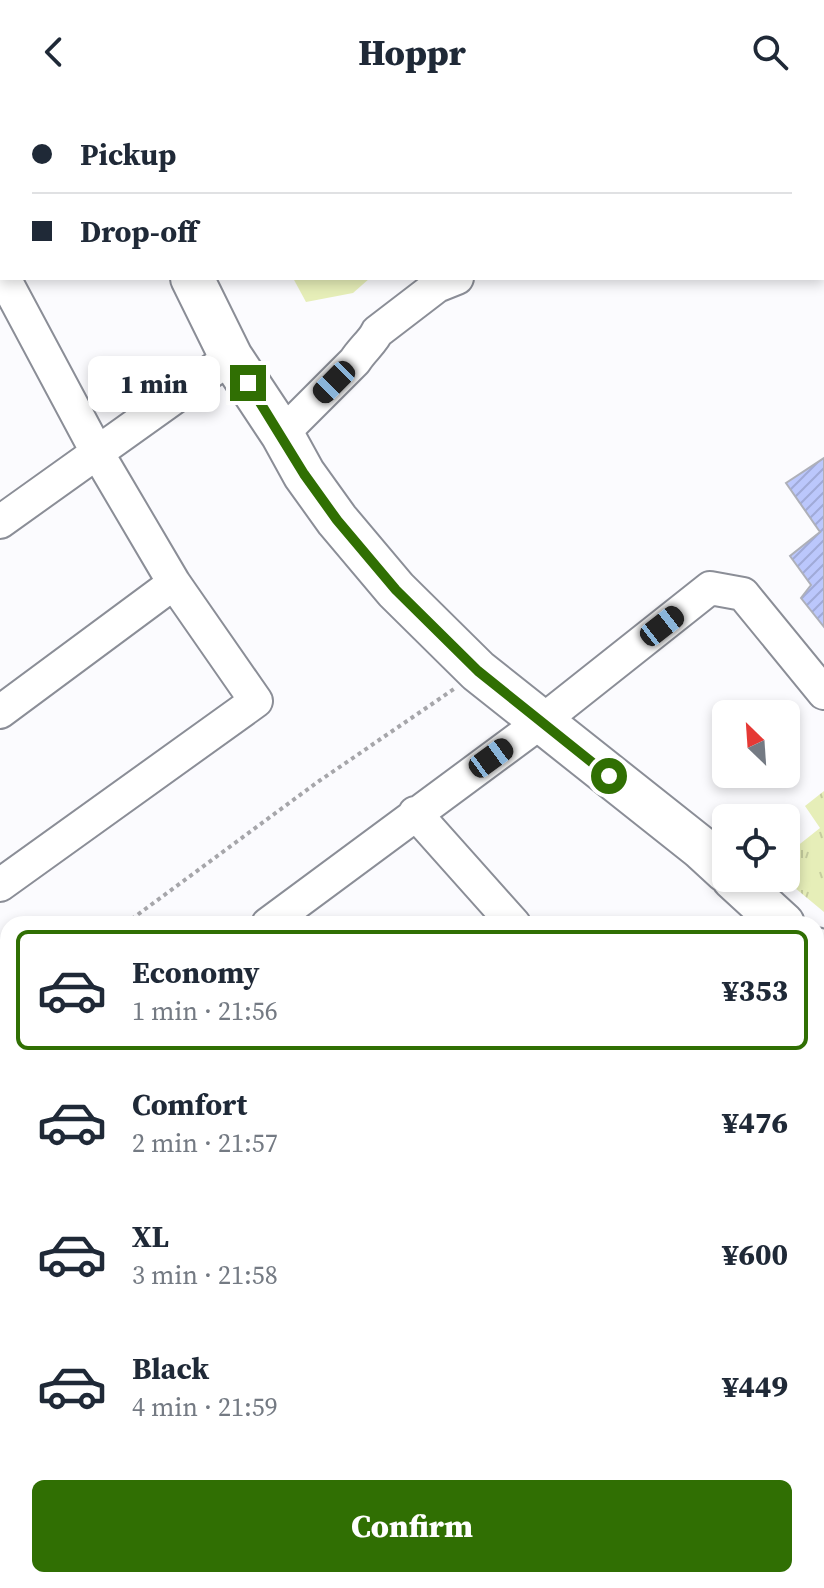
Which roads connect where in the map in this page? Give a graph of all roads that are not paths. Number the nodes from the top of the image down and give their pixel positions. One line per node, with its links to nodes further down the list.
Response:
1 (5, 280): 6 (street)
2 (193, 280): 4 (main road)
3 (452, 280): 5 (street)
4 (231, 357): 5 (main road); 6 (street)
5 (282, 434): 11 (main road)
6 (98, 454): 7 (street); 8 (street)
7 (0, 522)
8 (174, 583): 10 (street); 14 (street)
9 (824, 693): 11 (street)
10 (0, 712)
11 (541, 722): 12 (street); 13 (main road)
12 (415, 813): 16 (street); 17 (street)
13 (712, 858)
14 (0, 885)
15 (748, 892): 18 (main road)
16 (279, 916)
17 (507, 916)
18 (774, 916)

